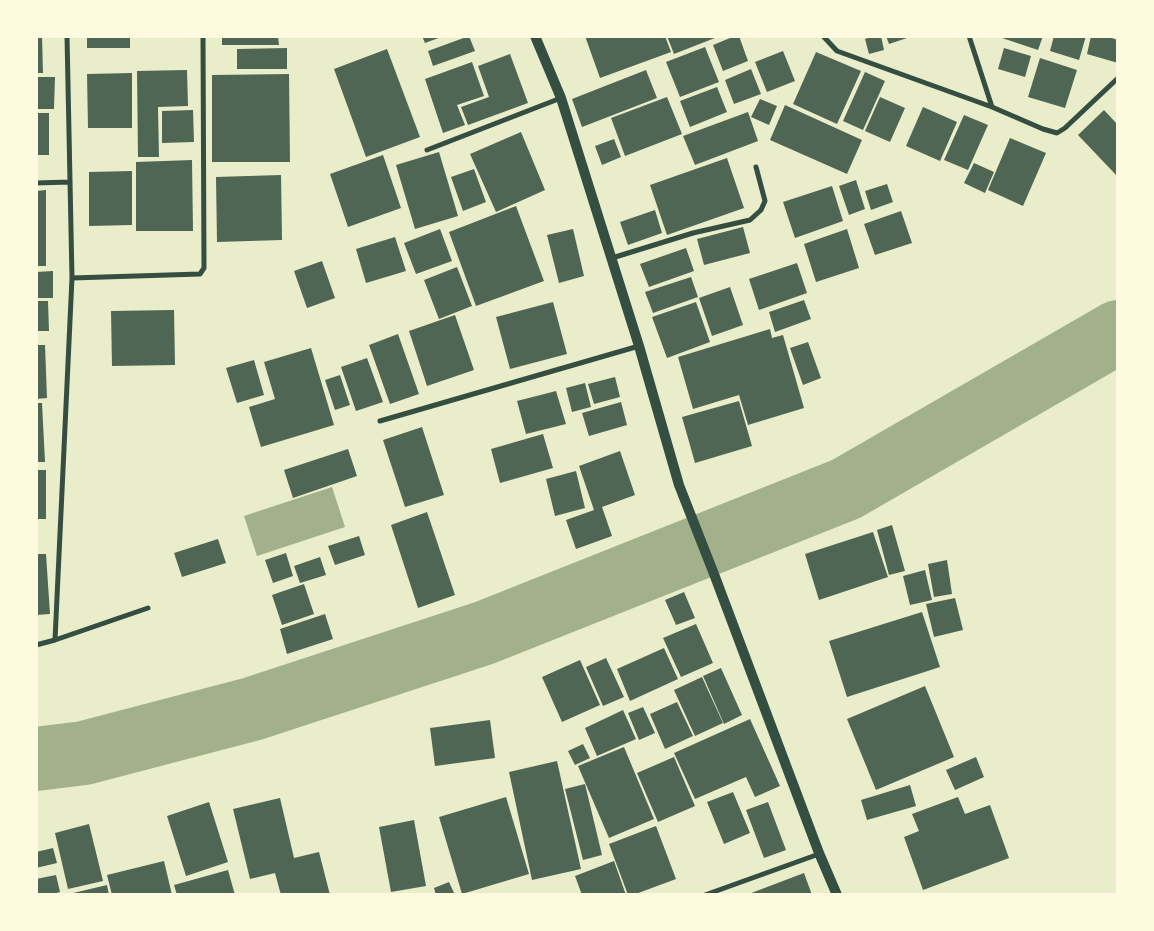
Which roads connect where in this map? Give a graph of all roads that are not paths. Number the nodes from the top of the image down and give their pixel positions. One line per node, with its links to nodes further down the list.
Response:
1 (67, 36): 11 (street)
2 (203, 36): 14 (street)
3 (535, 36): 7 (main road)
4 (822, 36): 8 (street)
5 (969, 36): 8 (street)
6 (1118, 78): 8 (street)
7 (561, 98): 9 (street); 13 (main road)
8 (992, 107)
9 (427, 150)
10 (756, 167): 13 (street)
11 (70, 182): 12 (street); 14 (street)
12 (36, 183)
13 (612, 258): 15 (main road)
14 (72, 278): 18 (street)
15 (639, 346): 16 (street); 20 (main road)
16 (380, 421)
17 (148, 608): 18 (street)
18 (55, 640): 19 (street)
19 (36, 645)
20 (820, 853): 21 (street); 22 (main road)
21 (705, 895)
22 (837, 895)

